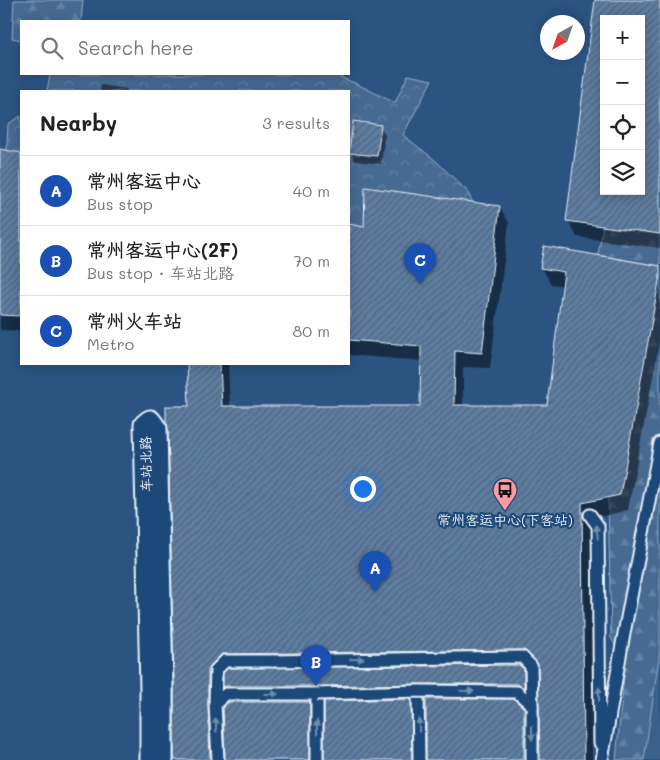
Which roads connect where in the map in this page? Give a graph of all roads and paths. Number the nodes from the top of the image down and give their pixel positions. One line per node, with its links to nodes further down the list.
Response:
1 (660, 443): 14 (lane)
2 (590, 515): 14 (lane, one-way to 2)
3 (154, 603): 3 (street, 车站北路); 8 (street, 车站北路); 9 (street, 车站北路)
4 (418, 691): 5 (lane, bridge); 7 (lane, one-way to 7, bridge); 12 (lane, one-way to 4)
5 (317, 694): 6 (lane, one-way to 5); 11 (lane, one-way to 5)
6 (215, 704): 7 (lane, one-way to 7, bridge); 10 (lane, one-way to 6)
7 (532, 705): 13 (lane, one-way to 13)
8 (151, 760)
9 (162, 760)
10 (218, 760)
11 (317, 760)
12 (419, 760)
13 (532, 760)
14 (601, 760)

